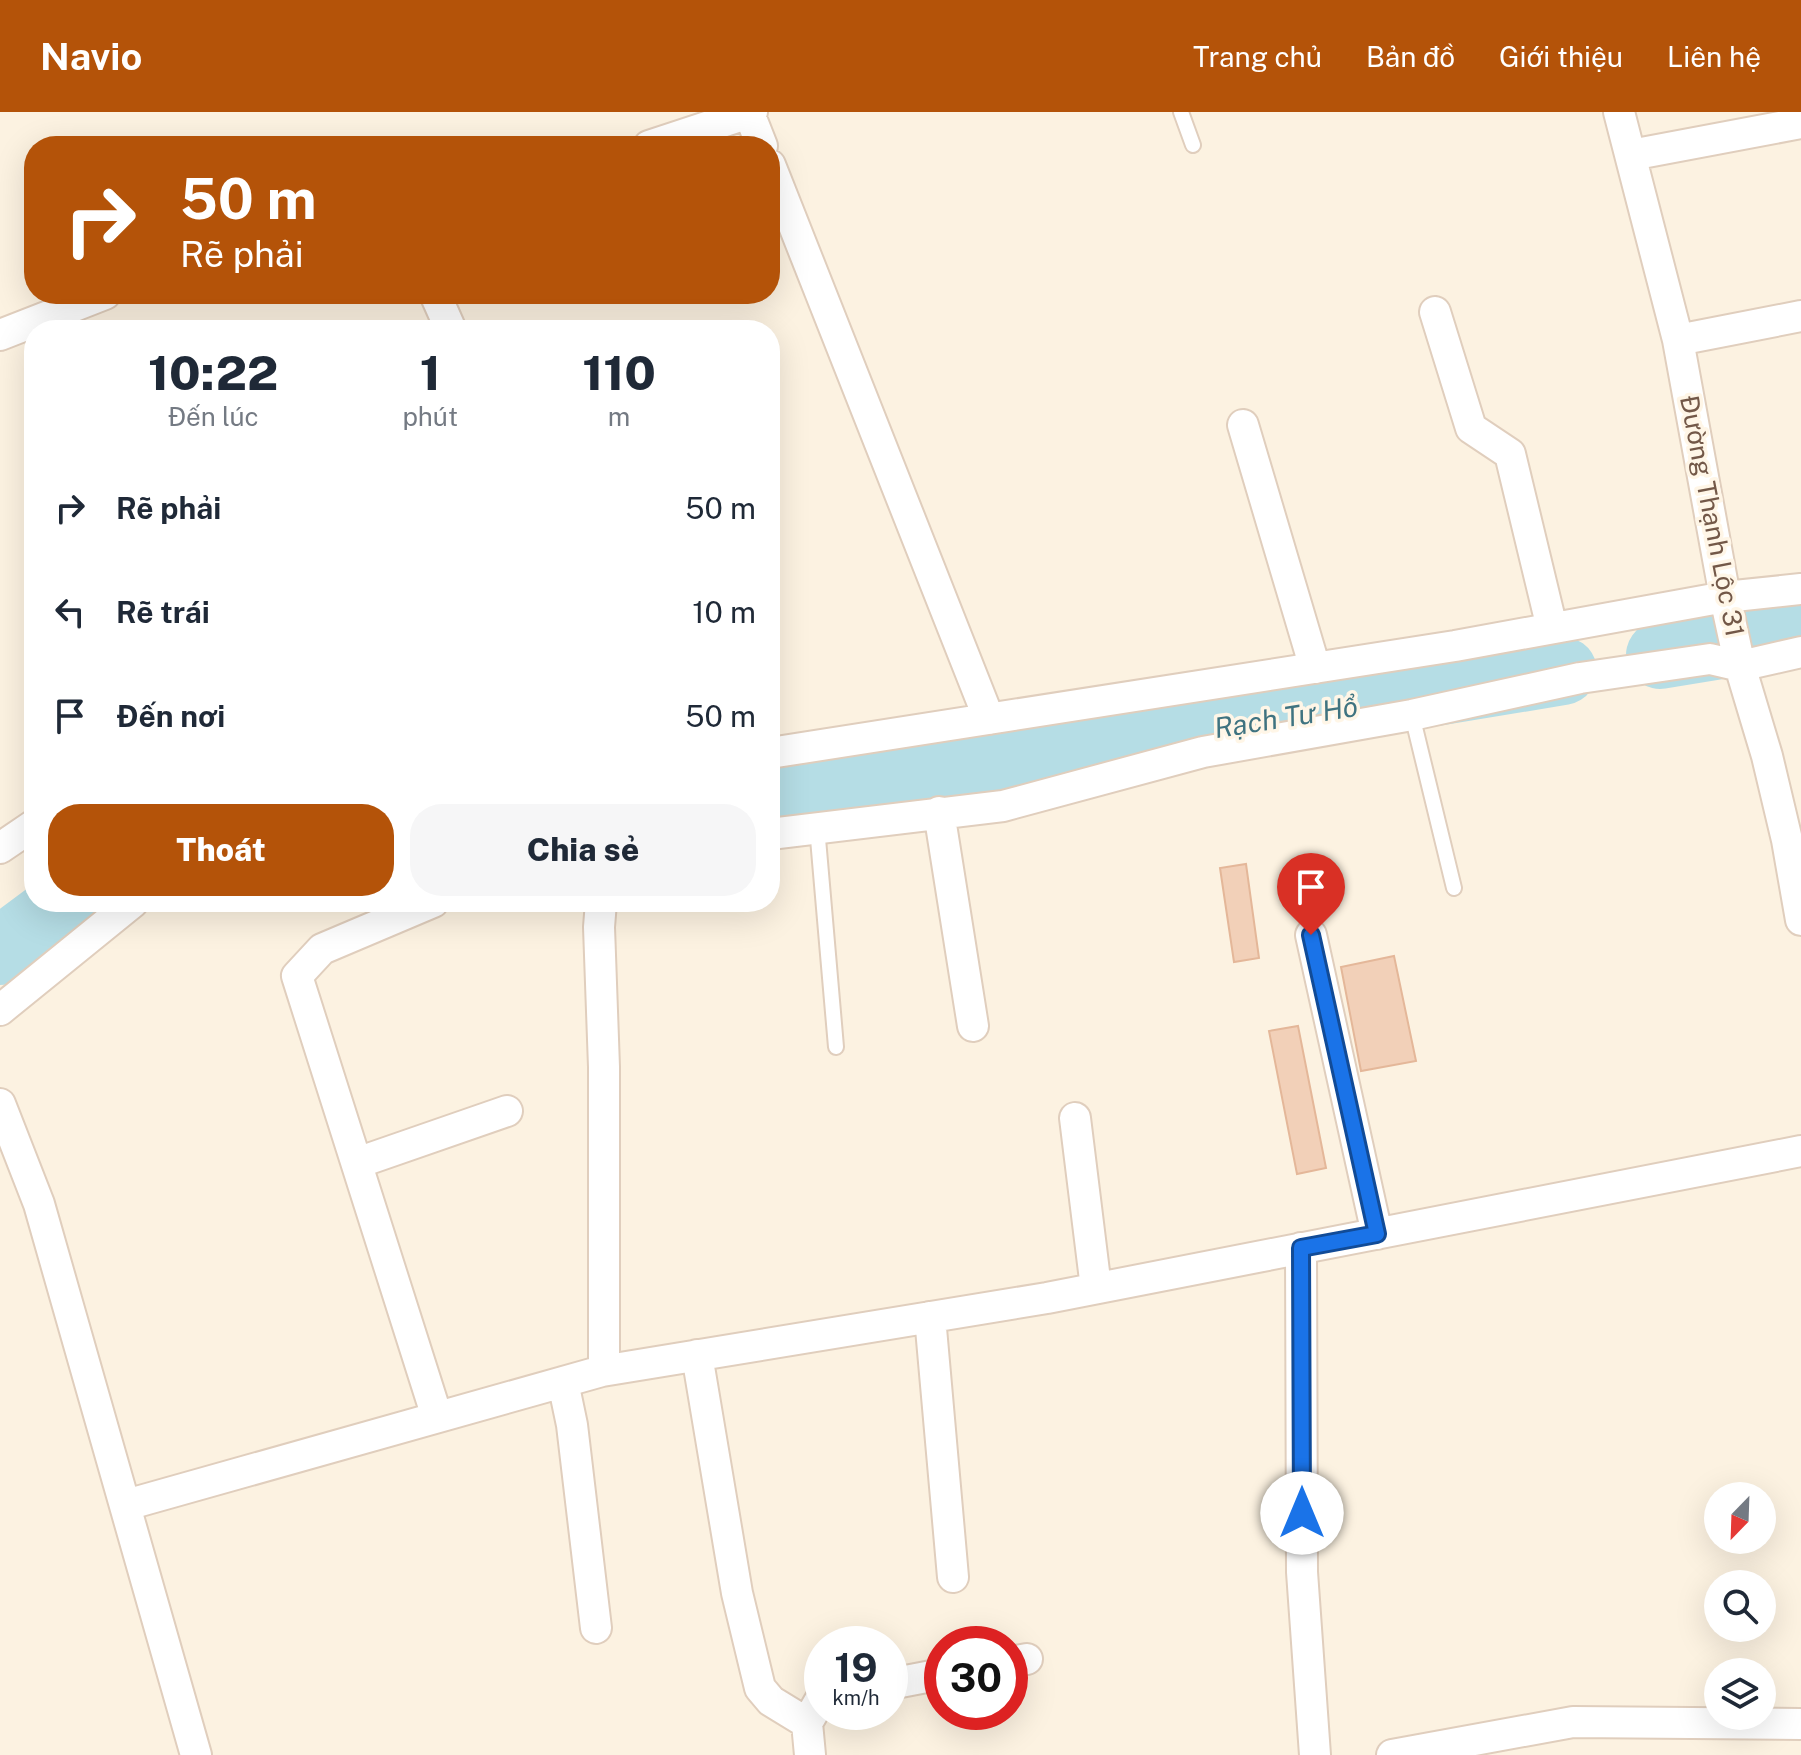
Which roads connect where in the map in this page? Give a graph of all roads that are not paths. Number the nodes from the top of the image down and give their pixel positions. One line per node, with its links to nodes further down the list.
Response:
1 (750, 112): 5 (street); 6 (street)
2 (1181, 112): 7 (lane)
3 (1619, 112): 8 (street, Đường Thạnh Lộc 31)
4 (1801, 123): 8 (street)
5 (679, 136)
6 (758, 136)
7 (1193, 145)
8 (1631, 155): 16 (street, Đường Thạnh Lộc 31)
9 (780, 190): 25 (street)
10 (84, 304): 13 (street)
11 (1435, 312): 20 (street)
12 (1801, 316): 16 (street)
13 (50, 320)
14 (24, 329): 15 (street)
15 (0, 335)
16 (1678, 340): 19 (street, Đường Thạnh Lộc 31)
17 (1243, 425): 23 (street)
18 (1801, 589): 19 (street)
19 (1728, 604): 20 (street); 22 (street, Đường Thạnh Lộc 31)
20 (1552, 628): 23 (street)
21 (1801, 652): 22 (street)
22 (1739, 660): 24 (street); 36 (street, Đường Thạnh Lộc 31)
23 (1315, 668): 25 (street)
24 (1412, 715): 27 (street); 32 (lane)
25 (989, 719): 26 (street)
26 (780, 751)
27 (939, 812): 28 (street); 39 (street)
28 (817, 827): 30 (street); 40 (lane)
29 (24, 832): 31 (street)
30 (780, 833)
31 (0, 848)
32 (1454, 888)
33 (121, 912): 38 (street)
34 (409, 912): 45 (street)
35 (600, 912): 51 (street)
36 (1801, 920)
37 (1311, 935): 46 (street)
38 (0, 1010)
39 (973, 1026)
40 (836, 1047)
41 (0, 1104): 54 (street)
42 (507, 1111): 45 (street)
43 (1075, 1118): 48 (street)
44 (1801, 1151): 46 (street)
45 (357, 1163): 53 (street)
46 (1377, 1234): 47 (street)
47 (1301, 1248): 48 (street); 62 (street)
48 (1096, 1288): 49 (street)
49 (930, 1317): 50 (street); 55 (street)
50 (697, 1355): 51 (street); 57 (street)
51 (602, 1371): 52 (street)
52 (563, 1382): 53 (street); 56 (street)
53 (437, 1417): 54 (street)
54 (126, 1505): 60 (street)
55 (953, 1577)
56 (596, 1628)
57 (804, 1721)
58 (1801, 1724): 63 (street)
59 (808, 1730): 61 (street)
60 (196, 1755)
61 (810, 1755)
62 (1315, 1755)
63 (1392, 1755)

